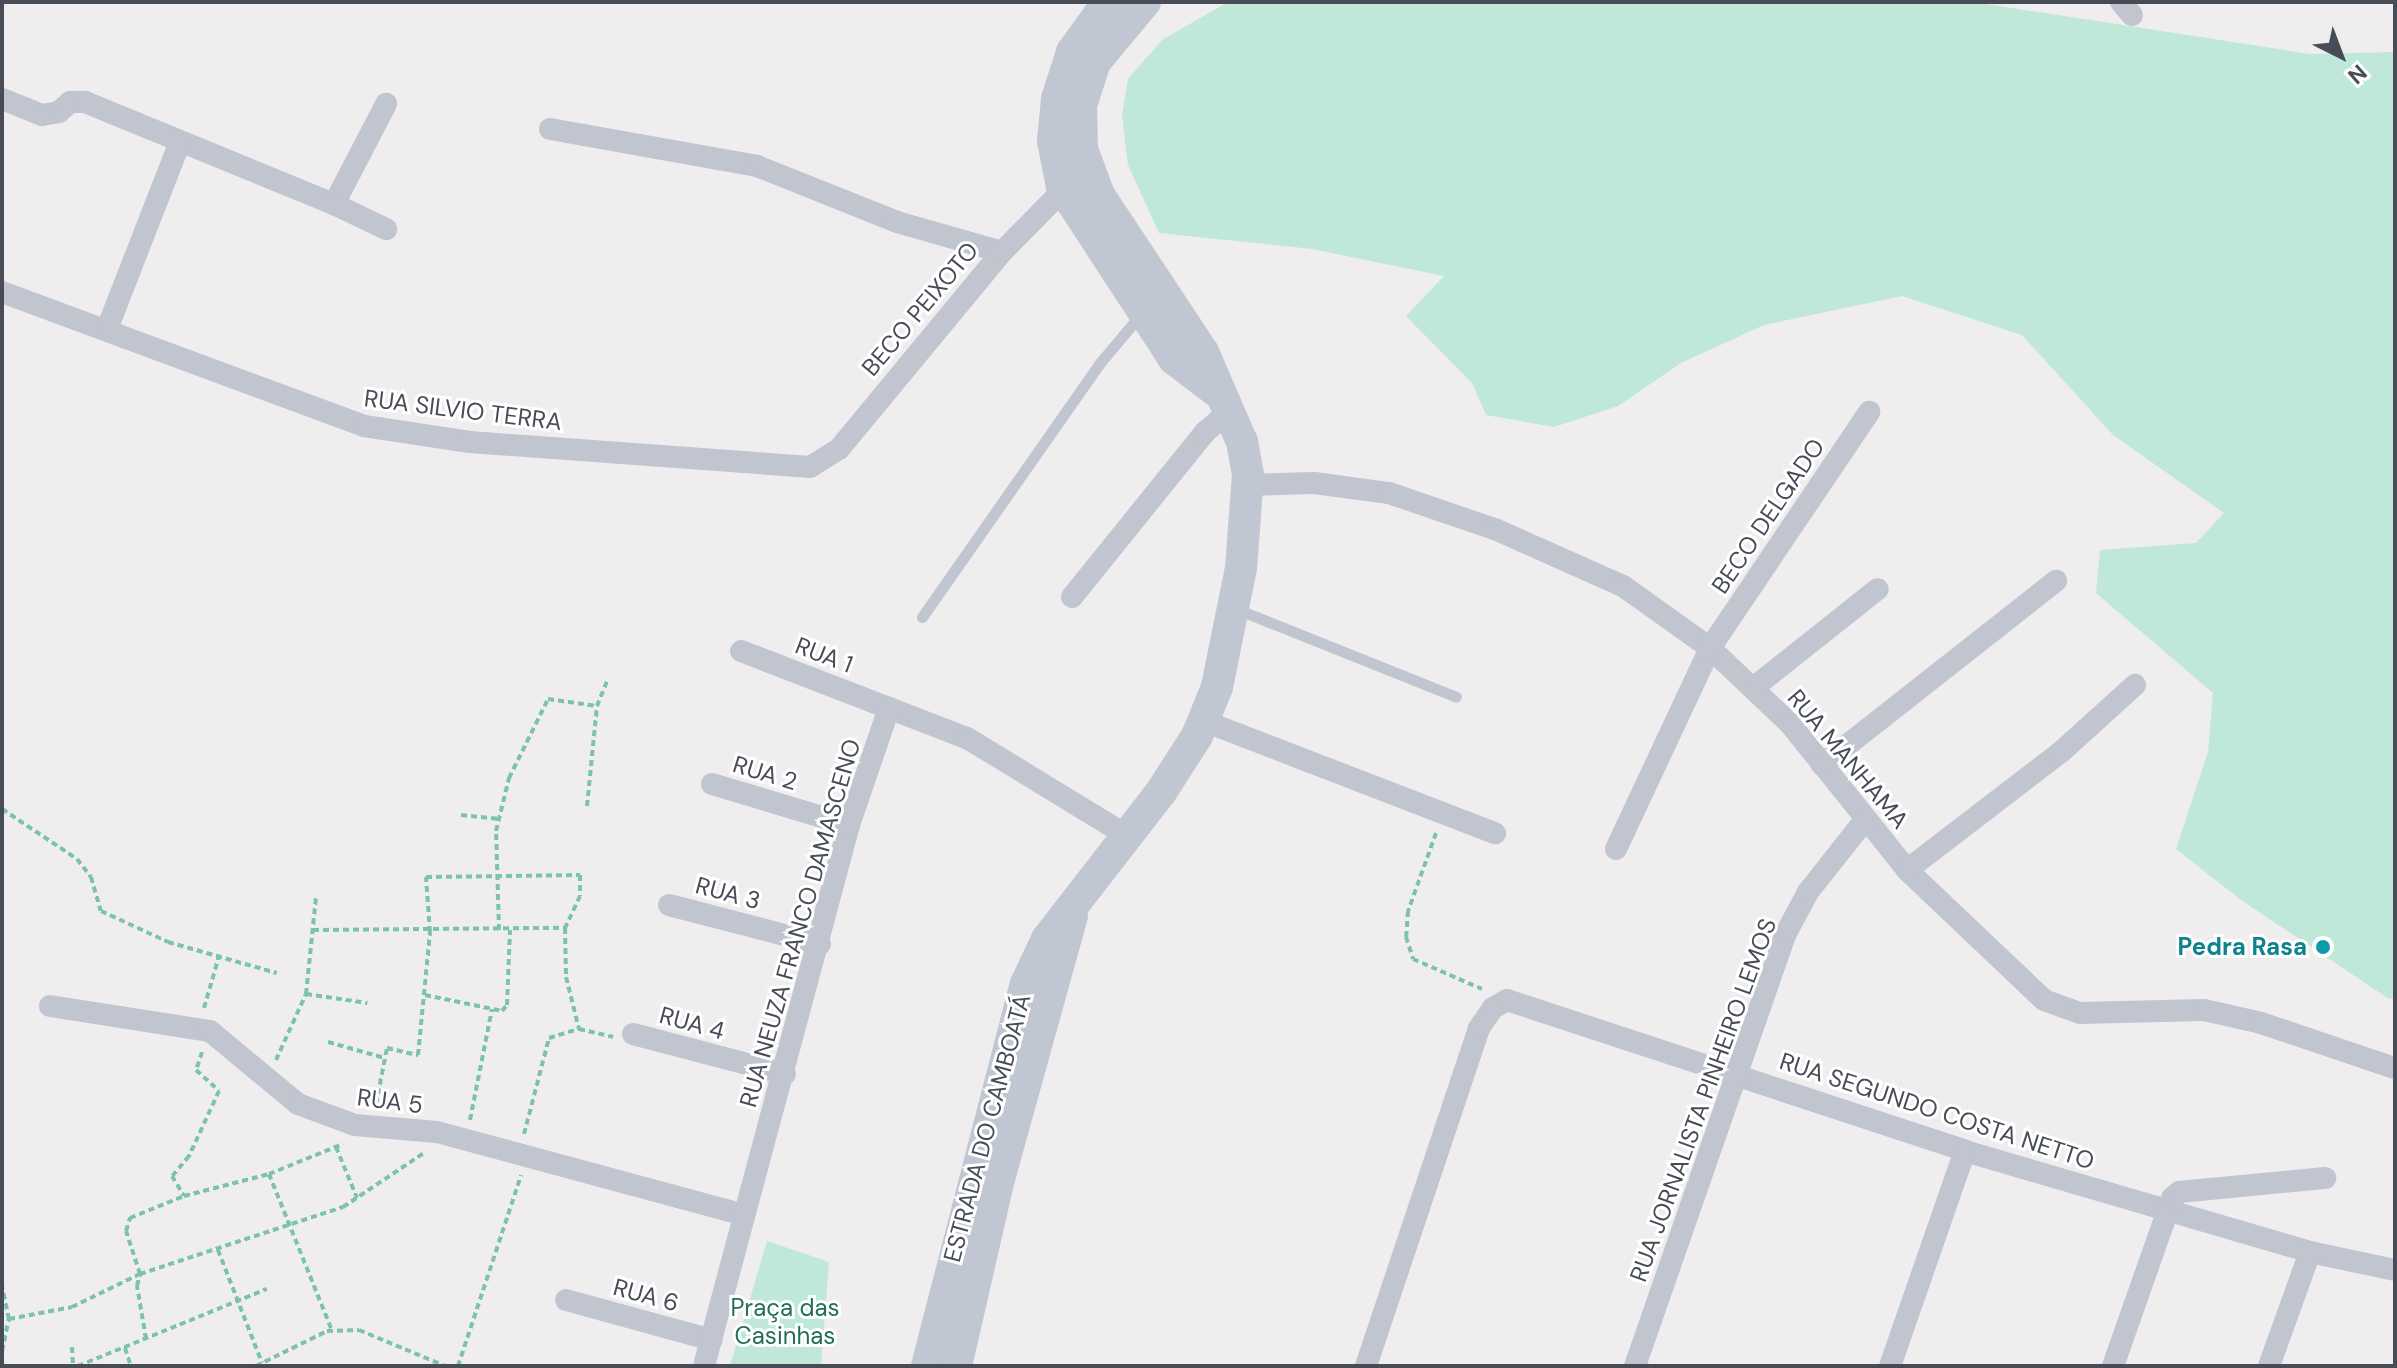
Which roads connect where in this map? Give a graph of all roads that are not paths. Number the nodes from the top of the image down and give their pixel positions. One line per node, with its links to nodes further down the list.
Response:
1 (1108, 2): 7 (main road, ESTRADA DO CAMBOATÁ)
2 (1145, 2): 7 (main road, ESTRADA DO CAMBOATÁ)
3 (2, 99): 6 (street)
4 (386, 104): 8 (street)
5 (550, 129): 10 (street)
6 (180, 142): 8 (street); 13 (street)
7 (1065, 187): 10 (street, BECO PEIXOTO); 12 (main road, ESTRADA DO CAMBOATÁ); 14 (main road, ESTRADA DO CAMBOATÁ)
8 (334, 204): 9 (street)
9 (386, 229)
10 (1002, 252): 16 (street, BECO PEIXOTO)
11 (2, 292): 13 (street, RUA SILVIO TERRA)
12 (1142, 313): 14 (main road, ESTRADA DO CAMBOATÁ); 22 (lane)
13 (107, 329): 16 (street, RUA SILVIO TERRA)
14 (1222, 402): 17 (main road, ESTRADA DO CAMBOATÁ); 20 (street)
15 (1869, 412): 23 (street, BECO DELGADO)
16 (839, 449)
17 (1248, 485): 21 (main road, ESTRADA DO CAMBOATÁ); 23 (street, RUA MANHAMA)
18 (2056, 581): 30 (street)
19 (1878, 589): 26 (street)
20 (1072, 597)
21 (1234, 607): 27 (lane); 29 (main road, ESTRADA DO CAMBOATÁ)
22 (922, 617)
23 (1710, 648): 26 (street, RUA MANHAMA); 36 (street, BECO DELGADO)
24 (741, 651): 28 (street, RUA 1)
25 (2135, 685): 37 (street)
26 (1753, 688): 30 (street, RUA MANHAMA)
27 (1456, 697)
28 (889, 708): 33 (street, RUA NEUZA FRANCO DAMASCENO); 35 (street)
29 (1204, 721): 34 (street); 35 (main road, ESTRADA DO CAMBOATÁ)
30 (1822, 765): 32 (street, RUA MANHAMA)
31 (712, 784): 33 (street, RUA 2)
32 (1864, 821): 37 (street, RUA MANHAMA); 44 (street, RUA JORNALISTA PINHEIRO LEMOS)
33 (849, 825): 39 (street, RUA NEUZA FRANCO DAMASCENO)
34 (1495, 833)
35 (1126, 835): 50 (main road, ESTRADA DO CAMBOATÁ)
36 (1616, 849)
37 (1907, 870): 42 (street, RUA MANHAMA)
38 (669, 905): 39 (street, RUA 3)
39 (820, 944): 43 (street, RUA NEUZA FRANCO DAMASCENO)
40 (50, 1006): 48 (street, RUA 5)
41 (633, 1034): 43 (street, RUA 4)
42 (2395, 1068)
43 (785, 1074): 48 (street, RUA NEUZA FRANCO DAMASCENO)
44 (1740, 1074): 45 (street, RUA SEGUNDO COSTA NETTO); 57 (street, RUA SEGUNDO COSTA NETTO); 58 (street, RUA JORNALISTA PINHEIRO LEMOS)
45 (1965, 1151): 47 (street, RUA SEGUNDO COSTA NETTO); 59 (street)
46 (2325, 1178): 47 (street)
47 (2168, 1211): 49 (street, RUA SEGUNDO COSTA NETTO); 60 (street)
48 (744, 1215): 53 (street, RUA NEUZA FRANCO DAMASCENO)
49 (2310, 1252): 51 (street, RUA SEGUNDO COSTA NETTO); 61 (street)
50 (964, 1270): 55 (main road, ESTRADA DO CAMBOATÁ); 56 (main road, ESTRADA DO CAMBOATÁ)
51 (2395, 1270)
52 (566, 1300): 53 (street, RUA 6)
53 (712, 1340): 54 (street, RUA NEUZA FRANCO DAMASCENO)
54 (704, 1366)
55 (927, 1366)
56 (956, 1366)
57 (1366, 1366)
58 (1635, 1366)
59 (1890, 1366)
60 (2113, 1366)
61 (2269, 1366)

